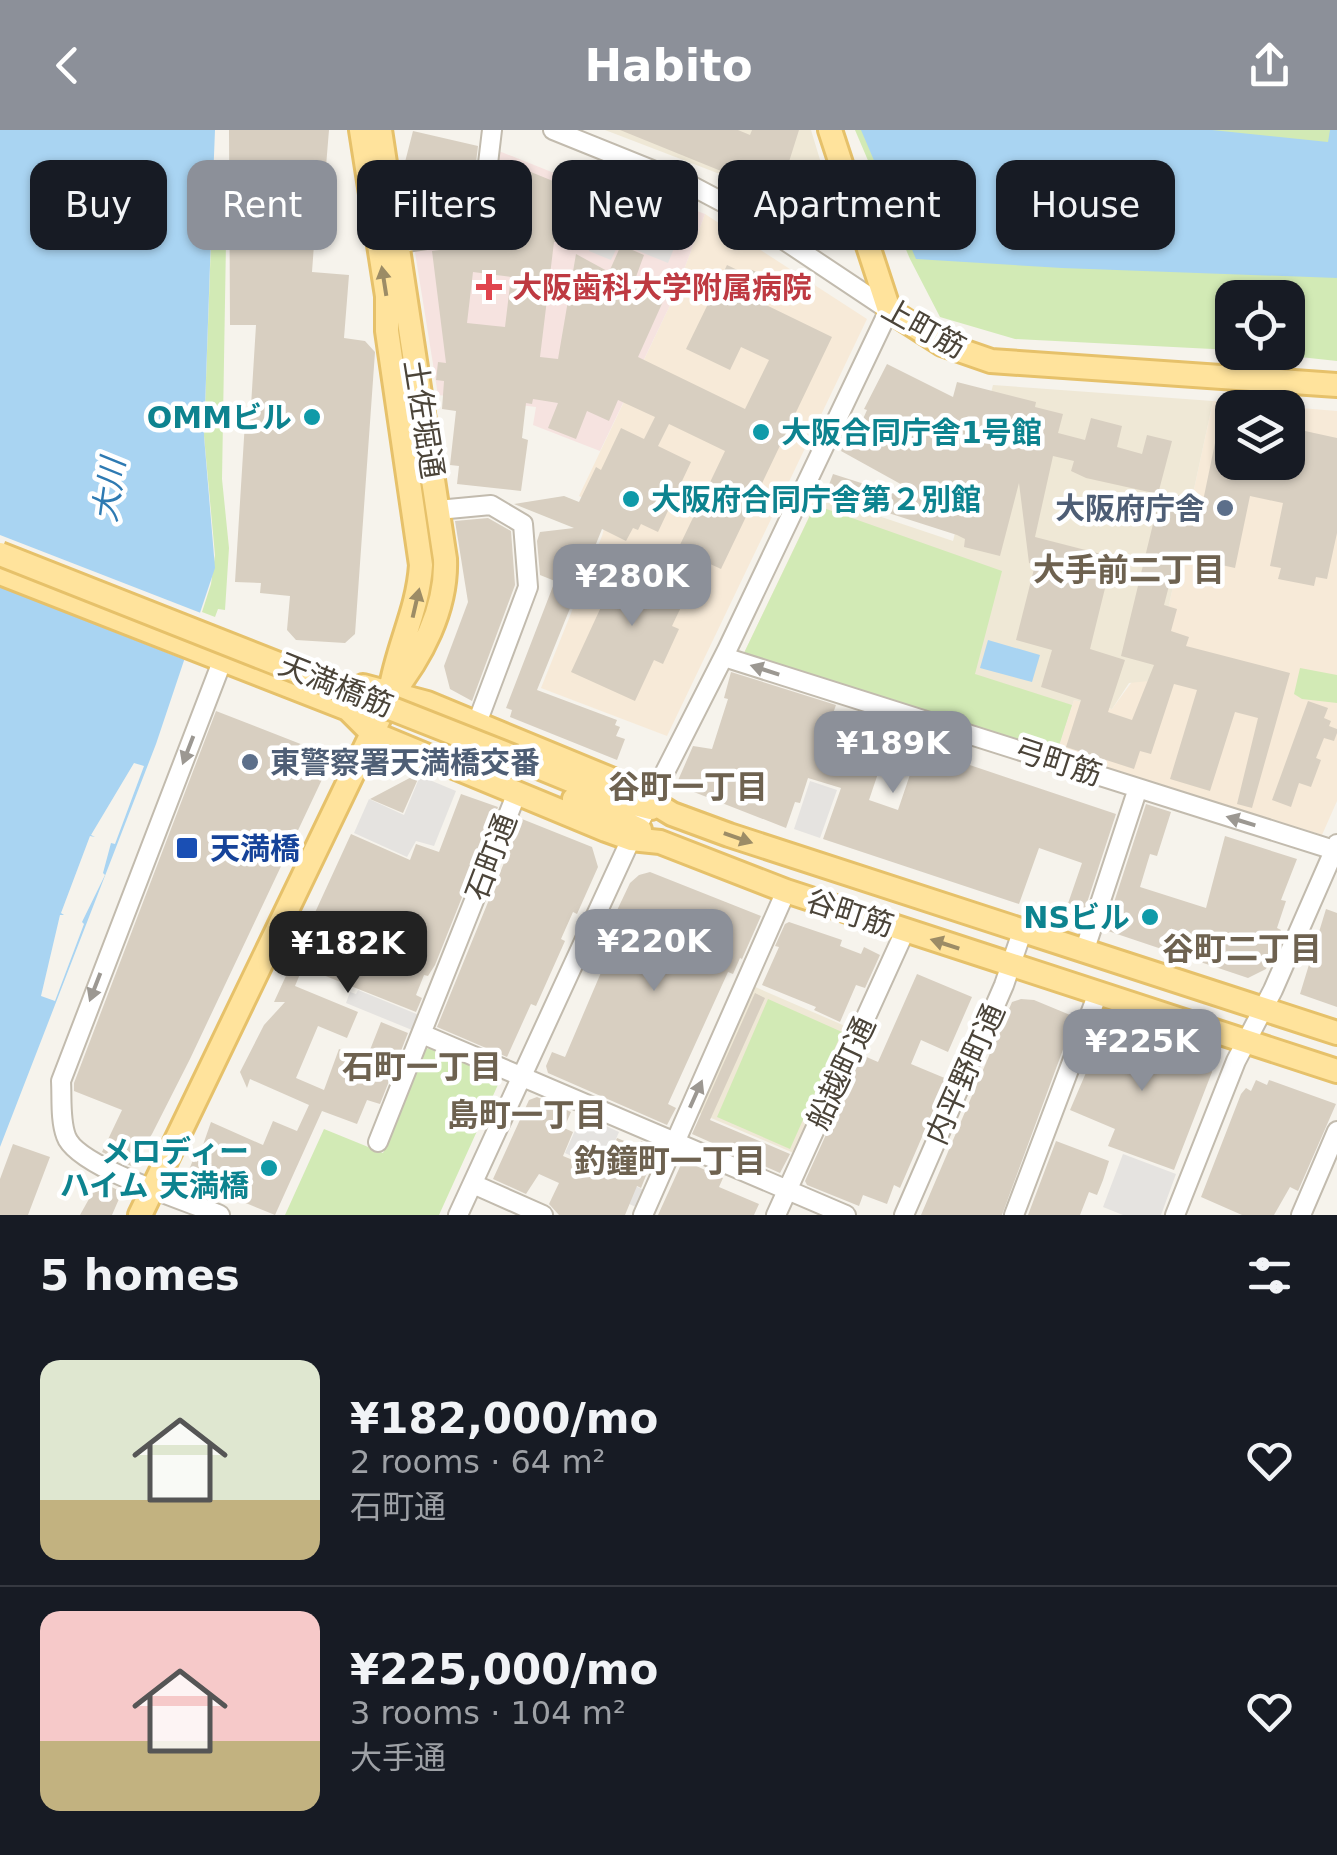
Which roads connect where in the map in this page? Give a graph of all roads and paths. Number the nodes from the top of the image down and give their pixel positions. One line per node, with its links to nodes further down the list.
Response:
1 (360, 130): 16 (main road, 土佐堀通, one-way to 1)
2 (380, 130): 6 (main road, 土佐堀通)
3 (492, 130): 7 (street)
4 (553, 130): 9 (street, 上町筋)
5 (830, 130): 9 (main road)
6 (385, 160)
7 (488, 160)
8 (400, 250): 11 (main road, 土佐堀通)
9 (889, 310): 10 (main road, 上町筋); 15 (street)
10 (1337, 385)
11 (438, 510): 16 (main road, 土佐堀通); 17 (street)
12 (0, 552): 14 (main road, 天満橋筋, bridge); 19 (main road, 天満橋筋, bridge)
13 (0, 572): 14 (main road, 天満橋筋); 19 (main road, 天満橋筋)
14 (213, 647): 16 (main road, 天満橋筋); 18 (main road, 天満橋筋); 41 (street, one-way to 41)
15 (724, 656): 20 (street, 弓町筋, one-way to 15); 22 (street)
16 (390, 696): 17 (main road, 谷町筋); 18 (main road, 土佐堀通)
17 (476, 724): 22 (main road, 谷町筋)
18 (372, 733): 21 (main road, 谷町筋); 41 (main road, 土佐堀通)
19 (511, 764): 22 (main road, 天満橋筋)
20 (1138, 788): 24 (street, 弓町筋, one-way to 20); 28 (street)
21 (516, 795): 22 (main road, 谷町筋); 33 (street, 石町通)
22 (641, 818): 23 (main road, 天満橋筋); 27 (main road, 谷町筋, one-way to 27); 36 (street)
23 (660, 842): 25 (main road, 谷町筋)
24 (1336, 847): 31 (street)
25 (786, 892): 26 (main road, 谷町筋); 38 (street, one-way to 25)
26 (906, 931): 29 (main road, 谷町筋, one-way to 26); 42 (street, 船越町通)
27 (1022, 932): 28 (main road, 谷町筋); 29 (street, 内平野町通)
28 (1084, 952): 31 (main road, 谷町筋)
29 (1010, 965): 30 (main road, 谷町筋); 50 (street, 内平野町通)
30 (1098, 993): 34 (main road, 谷町筋); 51 (street)
31 (1263, 1008): 32 (main road, 谷町筋); 34 (street)
32 (1337, 1033)
33 (422, 1034): 36 (street); 39 (street, 石町通)
34 (1247, 1040): 35 (main road, 谷町筋); 52 (street)
35 (1337, 1071)
36 (521, 1075): 38 (street); 40 (street)
37 (1337, 1132): 53 (street)
38 (675, 1141): 42 (street); 47 (street)
39 (378, 1142)
40 (473, 1184): 45 (street); 46 (street)
41 (154, 1188): 43 (main road, 土佐堀通); 44 (street)
42 (787, 1190): 48 (street, 船越町通); 49 (street)
43 (140, 1215)
44 (220, 1215)
45 (458, 1215)
46 (543, 1215)
47 (643, 1215)
48 (776, 1215)
49 (846, 1215)
50 (904, 1215)
51 (1014, 1215)
52 (1176, 1215)
53 (1301, 1215)

